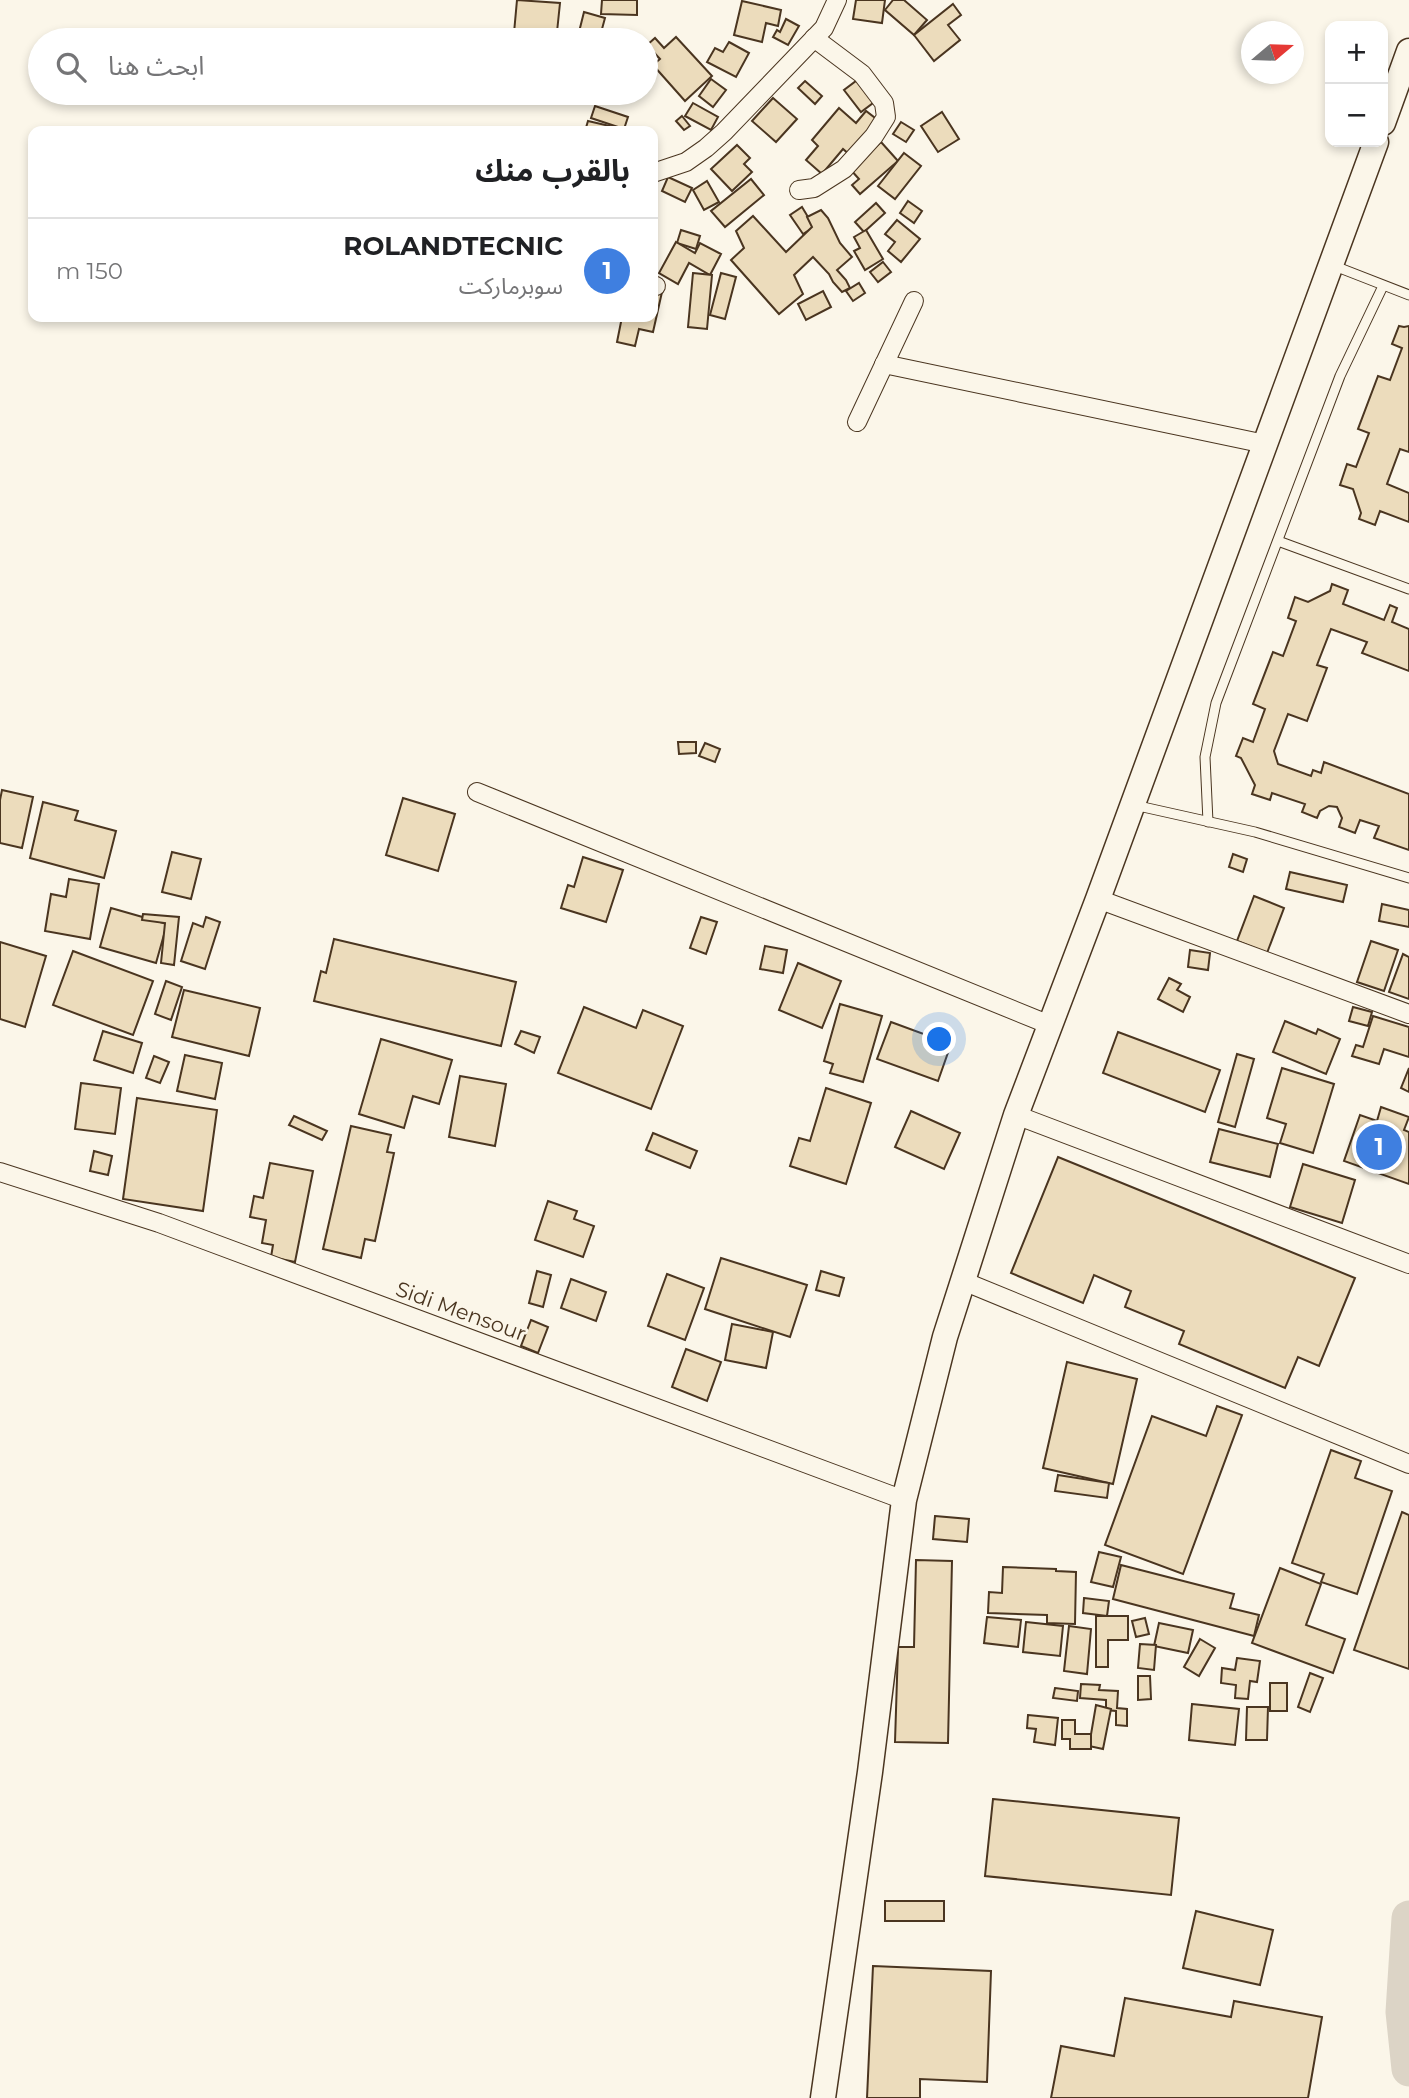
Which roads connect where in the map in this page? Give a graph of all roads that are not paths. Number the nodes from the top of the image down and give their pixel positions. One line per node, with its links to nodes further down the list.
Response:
1 (837, 0): 2 (street)
2 (814, 38): 6 (street); 7 (street)
3 (1409, 51): 4 (main road)
4 (1388, 109)
5 (1374, 147): 8 (main road)
6 (658, 171)
7 (799, 190)
8 (1331, 264): 9 (lane); 14 (main road)
9 (1383, 286): 10 (lane); 15 (lane)
10 (1409, 295)
11 (914, 301): 12 (street)
12 (884, 364): 13 (street); 14 (street)
13 (857, 422)
14 (1265, 444): 18 (main road)
15 (1278, 541): 16 (lane); 19 (lane)
16 (1409, 589)
17 (477, 792): 23 (street)
18 (1132, 804): 19 (lane); 21 (main road)
19 (1208, 821): 20 (lane)
20 (1409, 878)
21 (1098, 899): 22 (street); 23 (main road)
22 (1409, 1014)
23 (1050, 1025): 24 (main road)
24 (1016, 1115): 26 (street); 27 (main road)
25 (0, 1172): 29 (street, Sidi Mensour)
26 (1409, 1264)
27 (962, 1281): 28 (street); 29 (main road)
28 (1409, 1464)
29 (904, 1500): 30 (main road)
30 (823, 2098)

